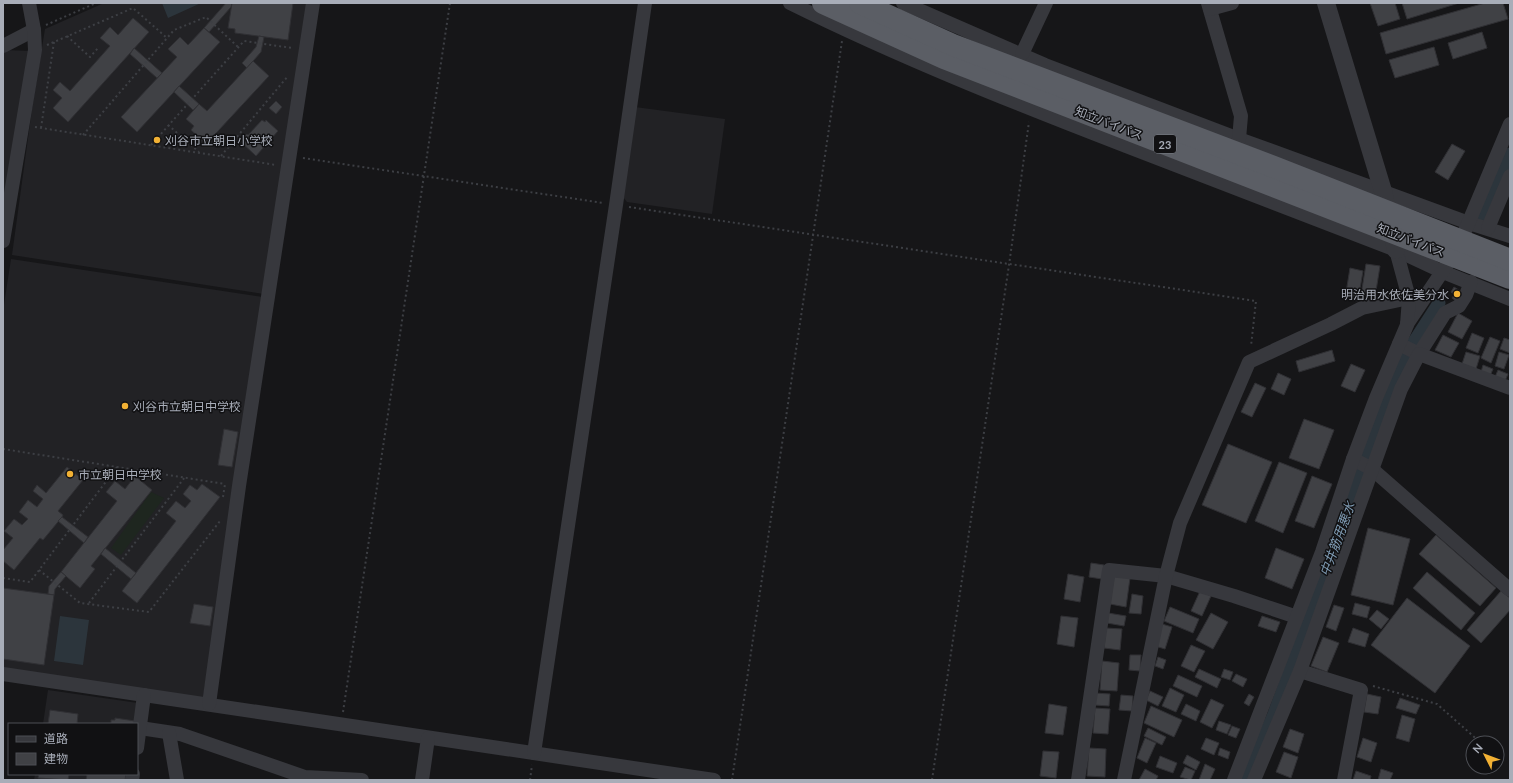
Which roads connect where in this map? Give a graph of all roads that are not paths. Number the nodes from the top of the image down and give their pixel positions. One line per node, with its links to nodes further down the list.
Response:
1 (29, 3): 12 (street)
2 (313, 3): 44 (street)
3 (645, 3): 49 (street)
4 (790, 3): 16 (street)
5 (823, 3): 29 (highway, 知立バイパス / 23, bridge)
6 (860, 3): 27 (highway, 知立バイパス / 23, bridge)
7 (903, 3): 14 (street)
8 (1046, 3): 14 (street)
9 (1232, 3): 11 (street)
10 (1326, 3): 21 (street)
11 (1209, 6): 18 (street)
12 (34, 30): 13 (street); 25 (street)
13 (3, 46)
14 (1022, 54): 15 (street)
15 (1046, 65): 16 (street); 18 (street)
16 (1031, 109): 20 (street)
17 (1510, 124): 22 (street)
18 (1239, 139): 20 (street); 21 (street)
19 (1510, 176): 23 (street)
20 (1225, 185): 26 (street)
21 (1383, 191): 22 (street); 26 (street)
22 (1469, 223): 23 (street); 28 (street)
23 (1488, 228): 24 (street)
24 (1510, 236)
25 (3, 241)
26 (1396, 250): 28 (street); 31 (street)
27 (1510, 260)
28 (1443, 272): 30 (street); 33 (street)
29 (1510, 278)
30 (1471, 282): 32 (street); 34 (street)
31 (1409, 298): 33 (street); 38 (street)
32 (1510, 299)
33 (1407, 325): 34 (street)
34 (1409, 349): 35 (street); 36 (street); 37 (street)
35 (1510, 388)
36 (1353, 459): 37 (street); 40 (street)
37 (1372, 469): 39 (street); 41 (street)
38 (1166, 576): 40 (street); 54 (street); 55 (street)
39 (1510, 590)
40 (1296, 617): 56 (street)
41 (1300, 671): 57 (street); 58 (street)
42 (3, 674): 43 (street)
43 (144, 696): 44 (street); 45 (street)
44 (209, 704): 47 (street)
45 (140, 728): 46 (street); 48 (street)
46 (169, 733): 50 (street); 51 (street)
47 (428, 738): 49 (street); 52 (street)
48 (138, 741)
49 (534, 753): 53 (street)
50 (177, 780)
51 (362, 780)
52 (422, 780)
53 (714, 780)
54 (1078, 780)
55 (1124, 780)
56 (1234, 780)
57 (1254, 780)
58 (1344, 780)

